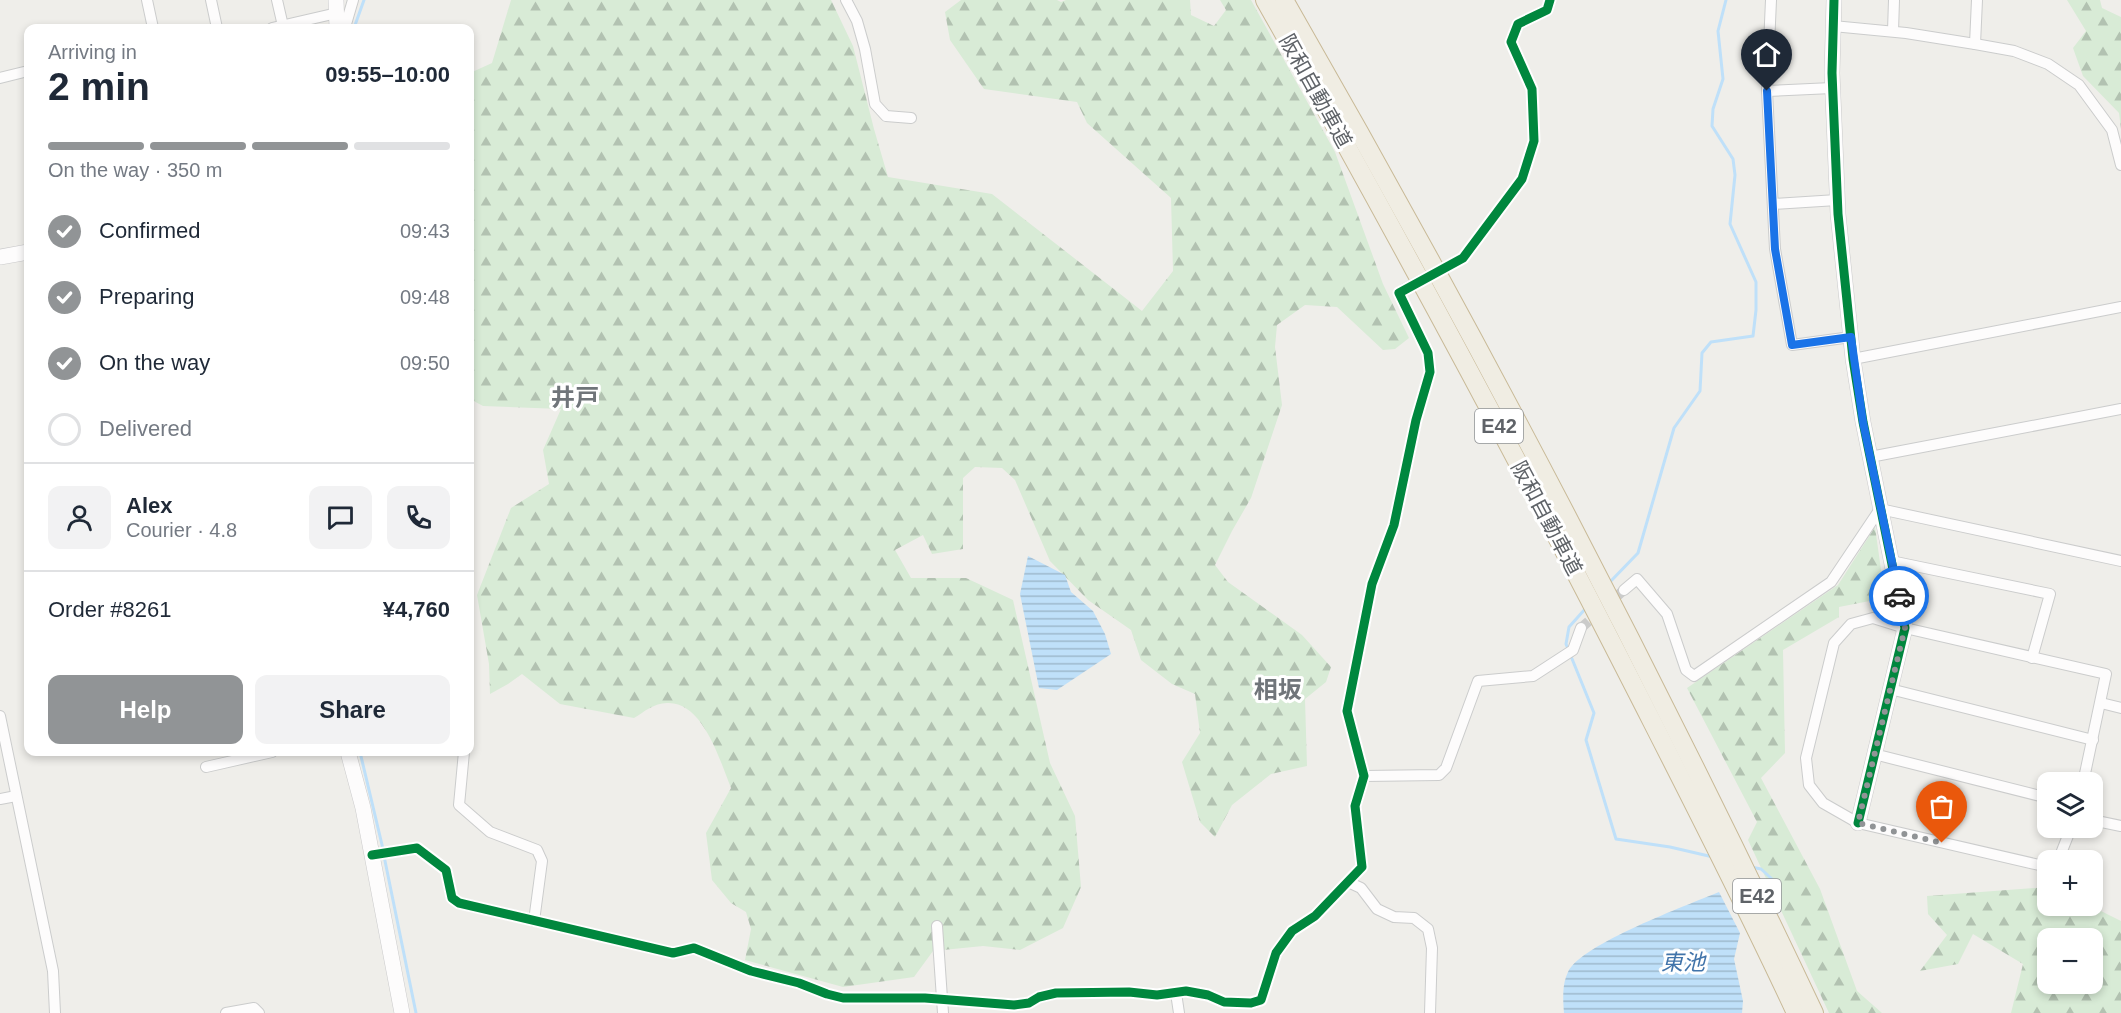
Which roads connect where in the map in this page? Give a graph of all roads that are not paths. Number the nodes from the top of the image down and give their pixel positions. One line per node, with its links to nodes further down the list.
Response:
1 (147, 0): 14 (street)
2 (211, 0): 15 (street)
3 (277, 0): 16 (street)
4 (353, 0): 13 (street)
5 (846, 0): 25 (street)
6 (1265, 0): 62 (highway, 阪和自動車道 / E42)
7 (1284, 0): 62 (highway, 阪和自動車道 / E42)
8 (1550, 0): 54 (street, bridge)
9 (1771, 0): 24 (street)
10 (1834, 0): 18 (street)
11 (1894, 0): 19 (street)
12 (1977, 0): 20 (street)
13 (338, 18): 17 (street)
14 (152, 24)
15 (216, 24)
16 (277, 24)
17 (297, 24)
18 (1833, 26): 19 (street); 23 (street)
19 (1893, 31): 20 (street)
20 (1975, 44): 26 (street)
21 (24, 72): 22 (street)
22 (0, 78)
23 (1832, 88): 24 (street); 27 (street)
24 (1767, 91): 28 (street)
25 (912, 118)
26 (2121, 165)
27 (1837, 200): 28 (street); 32 (street)
28 (1773, 204): 32 (street)
29 (24, 253): 30 (street)
30 (0, 257)
31 (2121, 307): 33 (street)
32 (1851, 337): 33 (street)
33 (1853, 359): 35 (street)
34 (2121, 409): 35 (street)
35 (1870, 457): 36 (street)
36 (1880, 509): 37 (street); 38 (street); 39 (street)
37 (1891, 561): 41 (street); 42 (street)
38 (2121, 561)
39 (1624, 590)
40 (1581, 628): 54 (street)
41 (1905, 628): 42 (street); 43 (street); 59 (street)
42 (2032, 657): 44 (street)
43 (1890, 689): 47 (street); 48 (street)
44 (2101, 703): 45 (street); 47 (street)
45 (2121, 708)
46 (0, 716): 56 (street)
47 (2093, 740): 53 (street)
48 (1874, 754): 55 (street); 59 (street)
49 (254, 756): 52 (street)
50 (350, 756): 61 (street)
51 (465, 756): 65 (street)
52 (206, 767)
53 (2086, 772)
54 (1364, 776): 64 (street)
55 (2037, 795)
56 (16, 796): 57 (street); 70 (street)
57 (0, 799)
58 (2103, 822): 60 (street)
59 (1858, 823): 63 (street)
60 (2121, 826)
61 (372, 855): 65 (street); 73 (street)
62 (1729, 856): 67 (highway, 阪和自動車道 / E42)
63 (2037, 864)
64 (1348, 882): 68 (street); 76 (street)
65 (534, 921): 69 (street)
66 (937, 926): 69 (street)
67 (1771, 941): 77 (highway, 阪和自動車道 / E42); 78 (highway, 阪和自動車道 / E42)
68 (1176, 993): 69 (street); 75 (street)
69 (942, 999): 74 (street)
70 (55, 1013)
71 (226, 1013): 72 (street)
72 (259, 1013)
73 (402, 1013)
74 (942, 1013)
75 (1179, 1013)
76 (1430, 1013)
77 (1796, 1013)
78 (1814, 1013)

